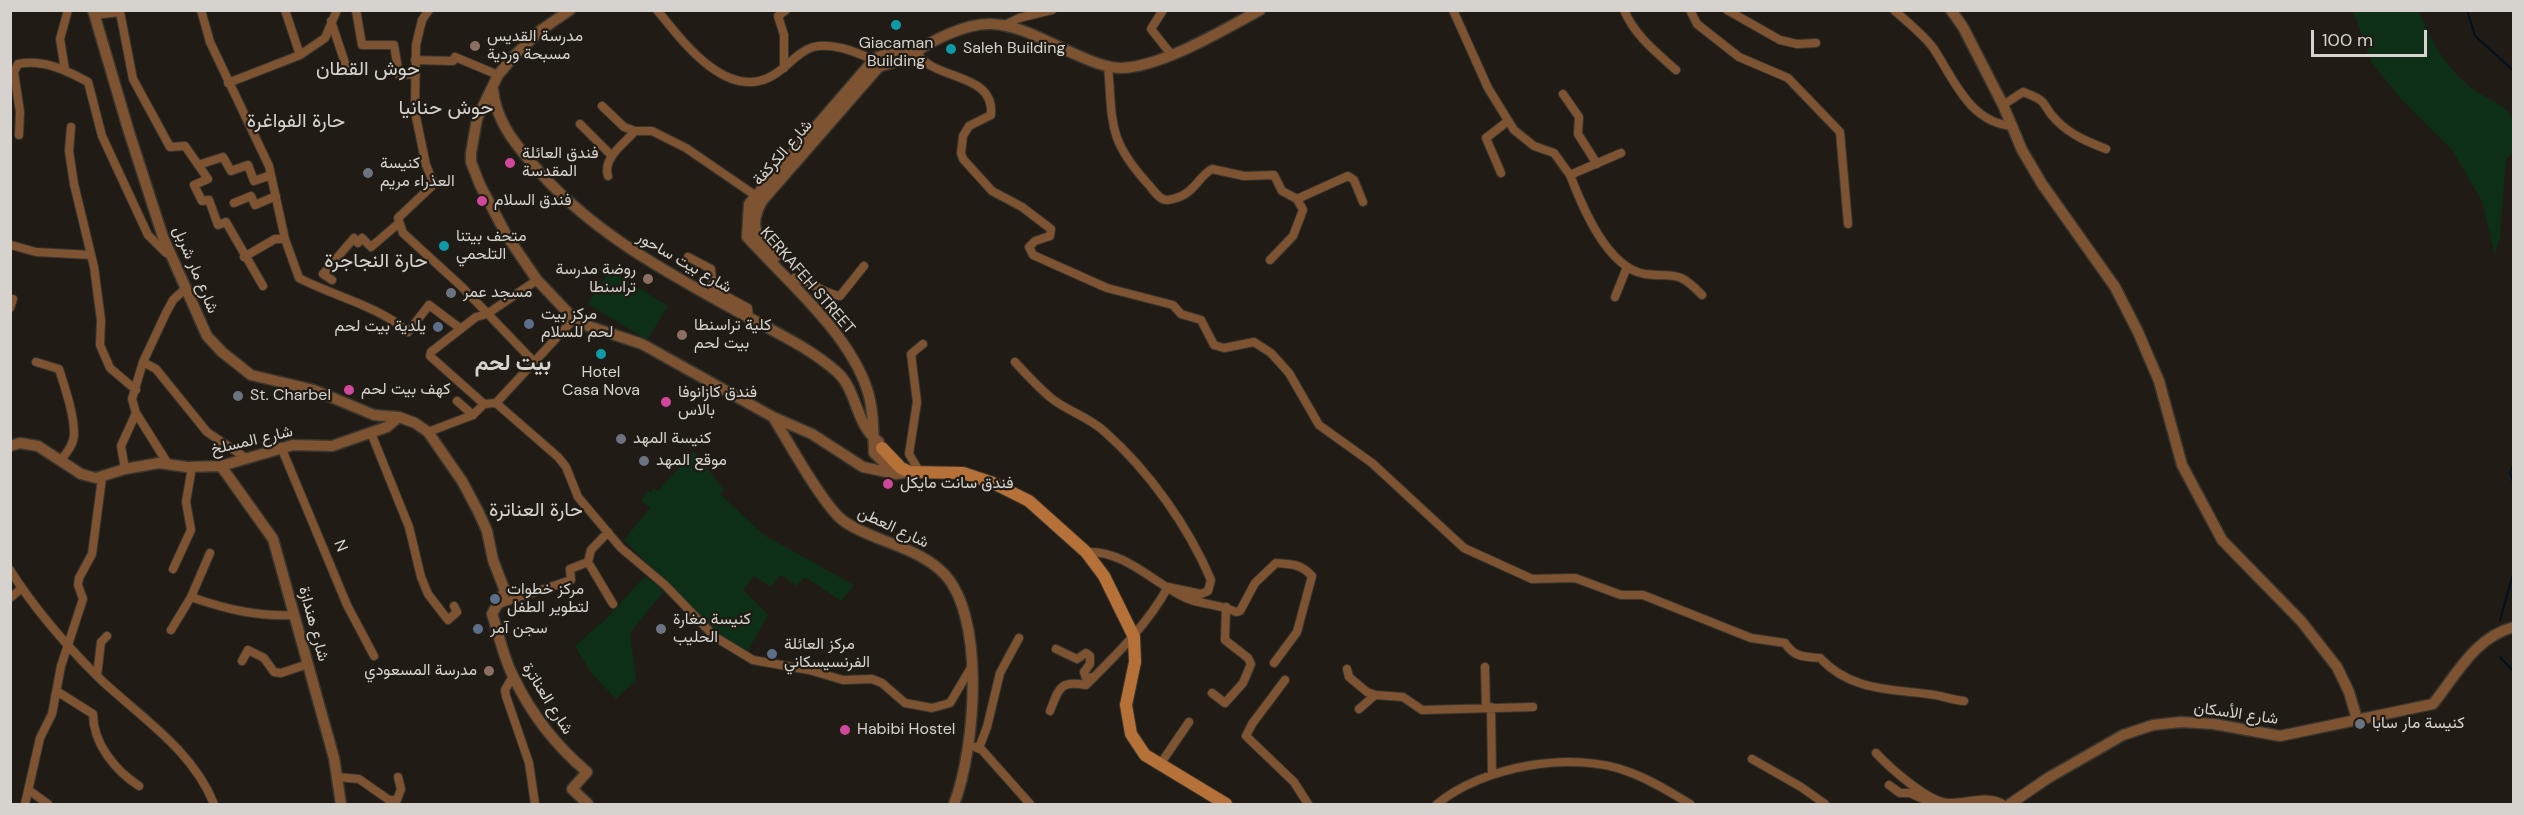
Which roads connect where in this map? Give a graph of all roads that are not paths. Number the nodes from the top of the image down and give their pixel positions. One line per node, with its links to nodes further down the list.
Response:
1 (68, 10): 31 (street)
2 (201, 10): 35 (street)
3 (285, 10): 25 (street)
4 (337, 10): 20 (street)
5 (356, 10): 33 (street)
6 (429, 10): 26 (street)
7 (570, 10): 34 (street)
8 (657, 10): 29 (street)
9 (1052, 10): 21 (street)
10 (1163, 10): 24 (street)
11 (1260, 10): 24 (street)
12 (1453, 10): 42 (street)
13 (1624, 10): 32 (street)
14 (1690, 10): 65 (street)
15 (1727, 10): 22 (street)
16 (1894, 10): 44 (street)
17 (1951, 10): 38 (street)
18 (779, 12): 29 (street)
19 (94, 13): 52 (street); 74 (street, شارع مار شربل)
20 (330, 21): 25 (street); 30 (street)
21 (1003, 26): 23 (street); 28 (street)
22 (1816, 44)
23 (916, 50): 27 (street); 150 (street)
24 (1170, 53): 28 (street)
25 (300, 55): 35 (street)
26 (415, 60): 33 (street); 34 (street)
27 (875, 63): 29 (street); 58 (street); 61 (street, شارع الكركفة)
28 (1108, 66): 60 (street)
29 (784, 68)
30 (347, 69)
31 (65, 70): 47 (street); 74 (street)
32 (1676, 70)
33 (417, 74): 39 (street)
34 (498, 75): 36 (street)
35 (228, 83): 54 (street)
36 (493, 90): 76 (street); 83 (street, شارع بيت ساحور)
37 (1563, 94): 51 (street)
38 (2002, 105): 44 (street); 48 (street)
39 (415, 106)
40 (602, 106): 46 (street)
41 (416, 117): 64 (street)
42 (1508, 121): 53 (street); 55 (street)
43 (580, 124): 50 (street)
44 (2013, 126): 155 (street)
45 (71, 127): 68 (street)
46 (635, 131): 50 (street); 57 (street)
47 (19, 135)
48 (2106, 149)
49 (1621, 153): 51 (street)
50 (612, 156): 56 (street)
51 (1597, 164): 55 (street)
52 (198, 165): 54 (street); 69 (street)
53 (1501, 173)
54 (271, 175): 59 (street)
55 (1570, 175): 73 (street)
56 (608, 176)
57 (736, 182): 58 (street); 61 (street)
58 (767, 182): 61 (street)
59 (276, 196): 63 (street); 66 (street)
60 (1297, 199): 62 (street); 71 (street)
61 (756, 200): 77 (street, شارع الكركفة)
62 (1363, 202)
63 (234, 203)
64 (398, 221): 75 (street); 82 (street)
65 (1848, 224)
66 (285, 239): 69 (street); 85 (street)
67 (11, 244): 68 (street)
68 (91, 255): 91 (street)
69 (244, 257): 78 (street)
70 (688, 257): 83 (street)
71 (1270, 260)
72 (864, 266): 77 (street)
73 (1627, 267): 80 (street); 81 (street)
74 (178, 270): 79 (street, شارع مار شربل)
75 (332, 280)
76 (537, 280): 82 (street); 84 (street)
77 (791, 280): 103 (street, شارع الكركفة)
78 (263, 286)
79 (186, 288): 88 (street); 97 (street, شارع مار شربل)
80 (1702, 295)
81 (1615, 297)
82 (487, 314): 85 (street); 90 (street)
83 (749, 318): 103 (street, شارع بيت ساحور)
84 (574, 319): 90 (street); 98 (street)
85 (461, 329): 94 (street)
86 (923, 344): 111 (street)
87 (36, 362): 105 (street)
88 (143, 362): 91 (street); 104 (street)
89 (1015, 362): 120 (street)
90 (535, 363): 93 (street)
91 (136, 390): 95 (street)
92 (458, 401): 96 (street)
93 (496, 403): 94 (street); 114 (street)
94 (484, 404): 96 (street)
95 (136, 413): 106 (street); 110 (street)
96 (473, 415): 99 (street)
97 (399, 417): 99 (street, شارع مار شربل); 100 (street, شارع المسلخ)
98 (773, 417): 109 (street); 140 (street, شارع العطن)
99 (428, 432): 124 (street, شارع العناترة)
100 (371, 433): 102 (street, شارع المسلخ); 126 (street)
101 (10, 446): 105 (street)
102 (281, 447): 104 (street, شارع المسلخ); 136 (street, N)
103 (878, 447): 109 (street); 111 (main road); 112 (street)
104 (246, 458): 107 (street, شارع المسلخ)
105 (62, 459): 113 (street)
106 (168, 464): 108 (street, شارع المسلخ); 110 (street, شارع المسلخ)
107 (221, 466): 108 (street, شارع المسلخ); 128 (street, شارع هندازة)
108 (192, 467): 118 (street)
109 (863, 467): 112 (street)
110 (125, 469): 113 (street, شارع المسلخ)
111 (914, 471): 112 (street); 115 (main road)
112 (896, 474)
113 (102, 478): 134 (street)
114 (608, 532): 117 (street); 140 (street)
115 (1086, 552): 120 (street); 132 (main road)
116 (210, 553): 122 (street)
117 (588, 562): 124 (street); 125 (street)
118 (173, 569)
119 (10, 570): 121 (street)
120 (1168, 587): 127 (street); 132 (street)
121 (22, 588): 123 (street); 134 (street)
122 (191, 597): 128 (street); 130 (street)
123 (10, 598)
124 (499, 604): 144 (street, شارع العناترة)
125 (613, 604)
126 (454, 606)
127 (1226, 607): 138 (street); 148 (street)
128 (295, 615): 139 (street, شارع هندازة)
129 (2514, 627): 155 (street, شارع الأسكان)
130 (171, 630)
131 (106, 636): 143 (street)
132 (1134, 637): 145 (street); 160 (main road)
133 (1019, 638): 157 (street)
134 (68, 644): 143 (street); 147 (street)
135 (1056, 649): 145 (street)
136 (374, 656)
137 (242, 661): 139 (street)
138 (1274, 663)
139 (308, 664): 162 (street, شارع هندازة)
140 (972, 666): 157 (street, شارع العطن)
141 (1485, 667): 151 (street)
142 (1347, 669): 149 (street)
143 (97, 676): 171 (street)
144 (513, 676): 173 (street); 174 (street, شارع العناترة)
145 (1094, 677): 154 (street)
146 (1285, 680): 178 (street)
147 (58, 693): 165 (street); 166 (street)
148 (1212, 693)
149 (1375, 695): 151 (street); 153 (street)
150 (1964, 701)
151 (1489, 707): 152 (street); 161 (street)
152 (1533, 707)
153 (1359, 709)
154 (1050, 711)
155 (2357, 719): 184 (street, شارع الأسكان)
156 (1189, 722): 160 (street)
157 (975, 747): 175 (street); 176 (street)
158 (1876, 753): 168 (street)
159 (1752, 759): 181 (street)
160 (1161, 763): 177 (main road)
161 (1492, 774): 179 (street); 180 (street)
162 (337, 777): 167 (street); 172 (street, شارع هندازة)
163 (398, 777): 167 (street)
164 (1889, 785): 182 (street)
165 (140, 786)
166 (30, 791): 169 (street); 170 (street)
167 (400, 801)
168 (1967, 803): 183 (street)
169 (25, 804)
170 (48, 804)
171 (214, 804)
172 (341, 804)
173 (536, 804)
174 (588, 804)
175 (954, 804)
176 (1030, 804)
177 (1226, 804)
178 (1308, 804)
179 (1437, 804)
180 (1690, 804)
181 (1825, 804)
182 (1934, 804)
183 (2003, 804)
184 (2010, 804)

